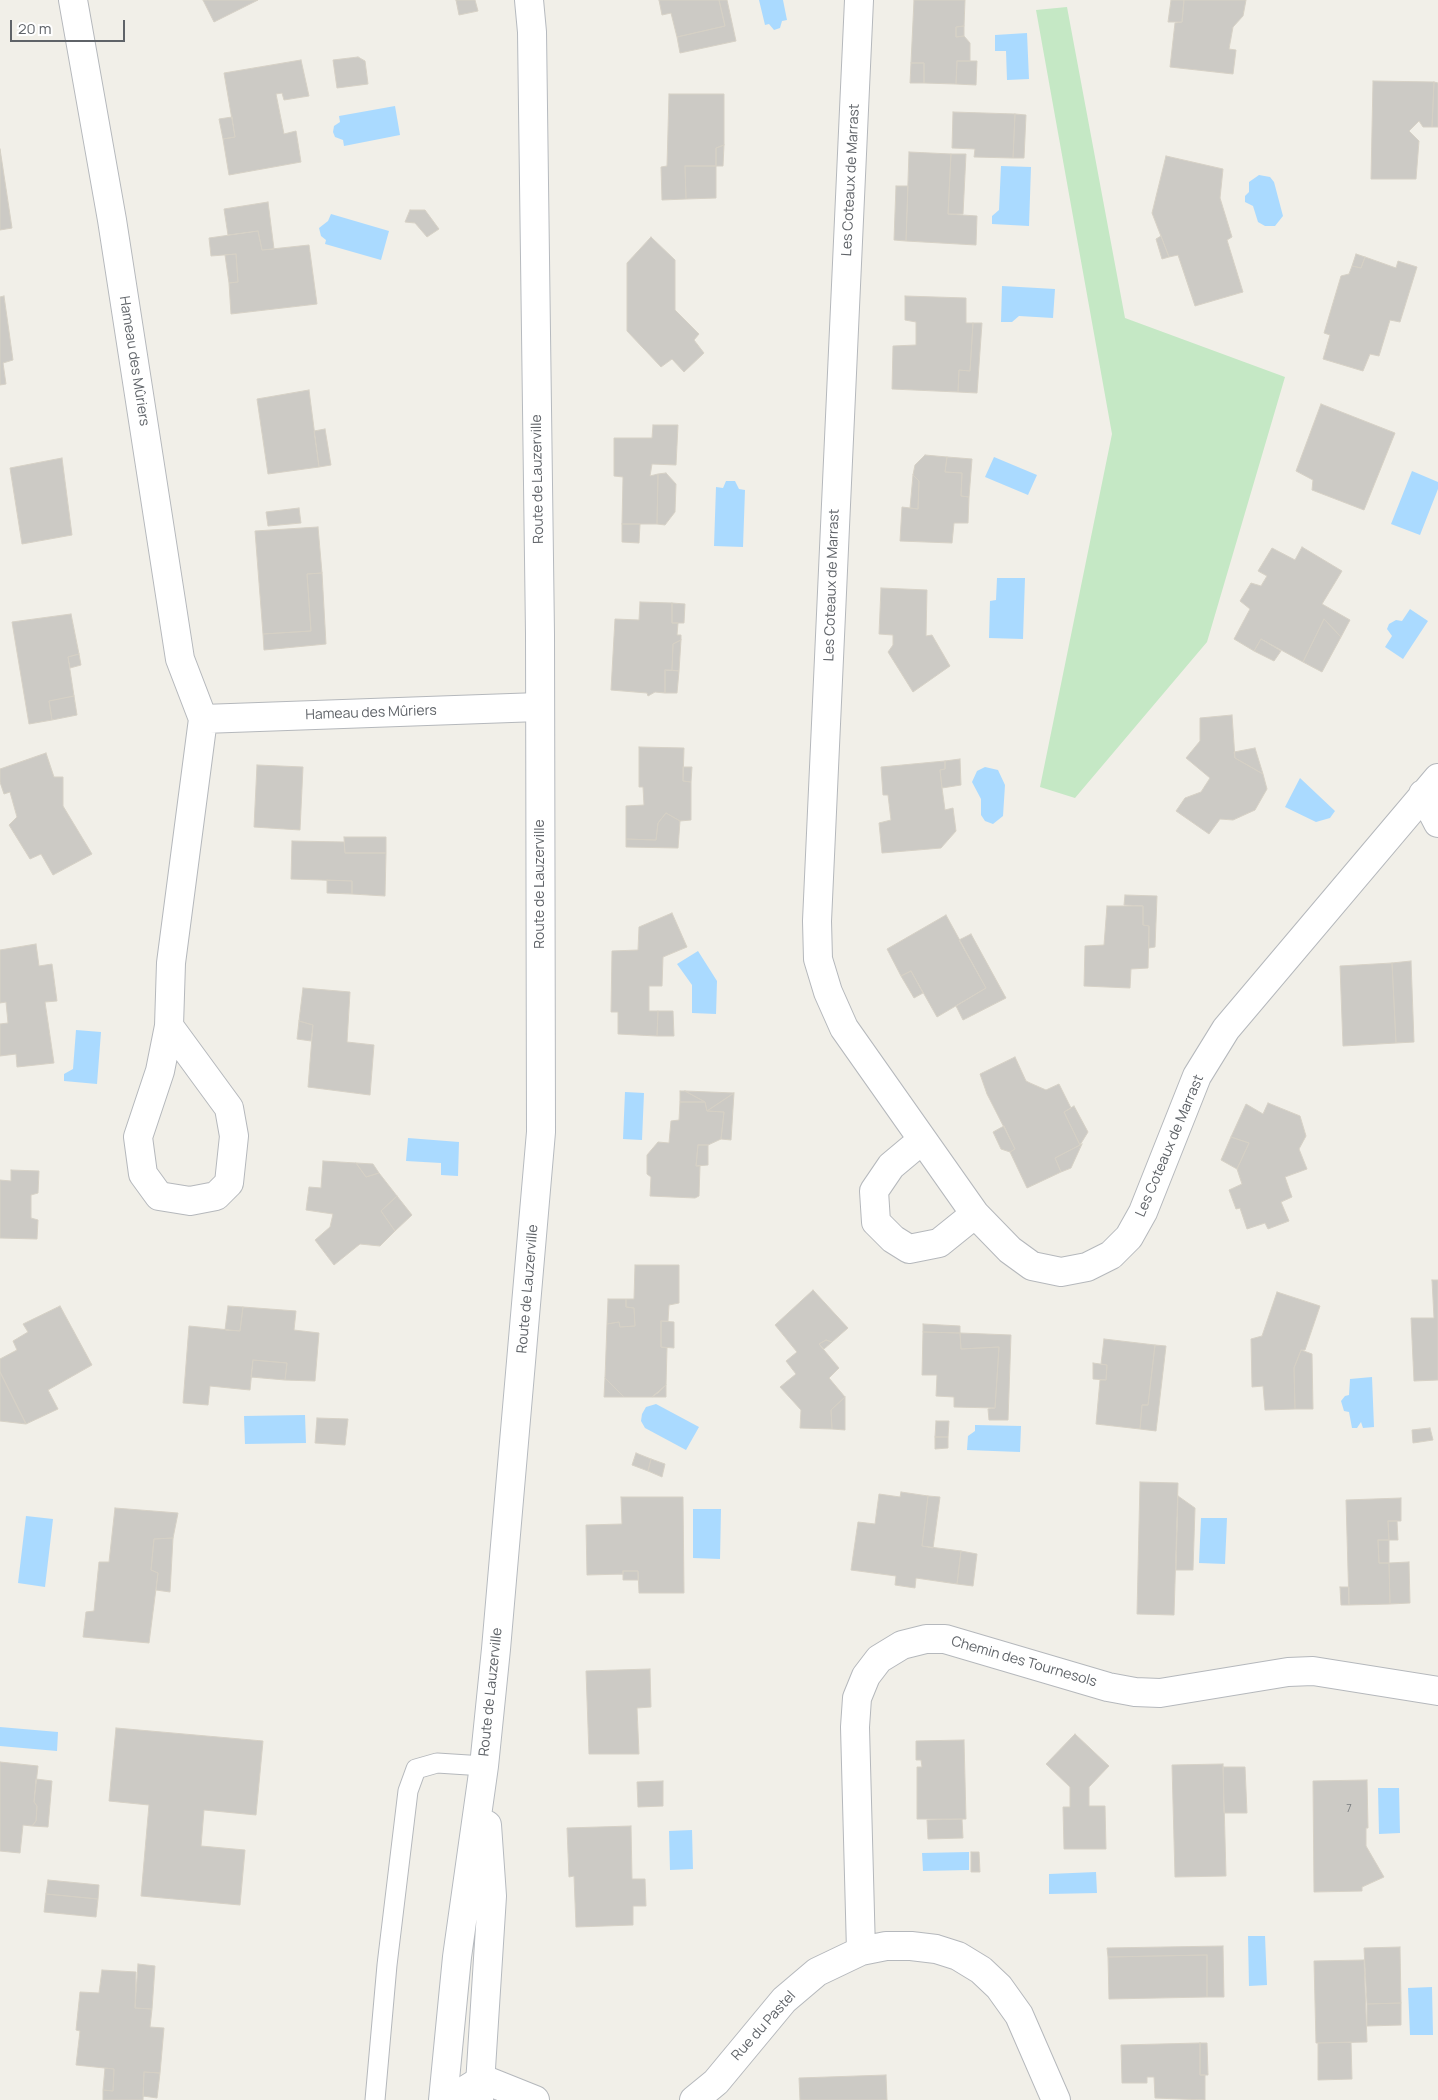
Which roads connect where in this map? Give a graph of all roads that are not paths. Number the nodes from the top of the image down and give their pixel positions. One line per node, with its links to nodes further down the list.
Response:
1 (73, 0): 5 (street, Hameau des Mûriers)
2 (530, 0): 4 (street, Route de Lauzerville)
3 (859, 0): 9 (street, Les Coteaux de Marrast)
4 (539, 707): 5 (street, Hameau des Mûriers); 12 (street, Route de Lauzerville)
5 (203, 719): 8 (street, Hameau des Mûriers)
6 (1430, 786): 7 (street, Les Coteaux de Marrast); 10 (street, Les Coteaux de Marrast)
7 (1438, 823)
8 (169, 1026): 8 (street, Hameau des Mûriers)
9 (922, 1140): 10 (street, Les Coteaux de Marrast); 10 (street)
10 (975, 1214)
11 (1438, 1691): 13 (street, Chemin des Tournesols)
12 (484, 1766): 14 (street, Route de Lauzerville); 15 (lane); 16 (street, Route de Lauzerville)
13 (861, 1951): 19 (street, Rue du Pastel); 20 (street, Rue du Pastel)
14 (480, 2091): 17 (street); 18 (street)
15 (375, 2100)
16 (443, 2100)
17 (449, 2100)
18 (535, 2100)
19 (694, 2100)
20 (1056, 2100)

